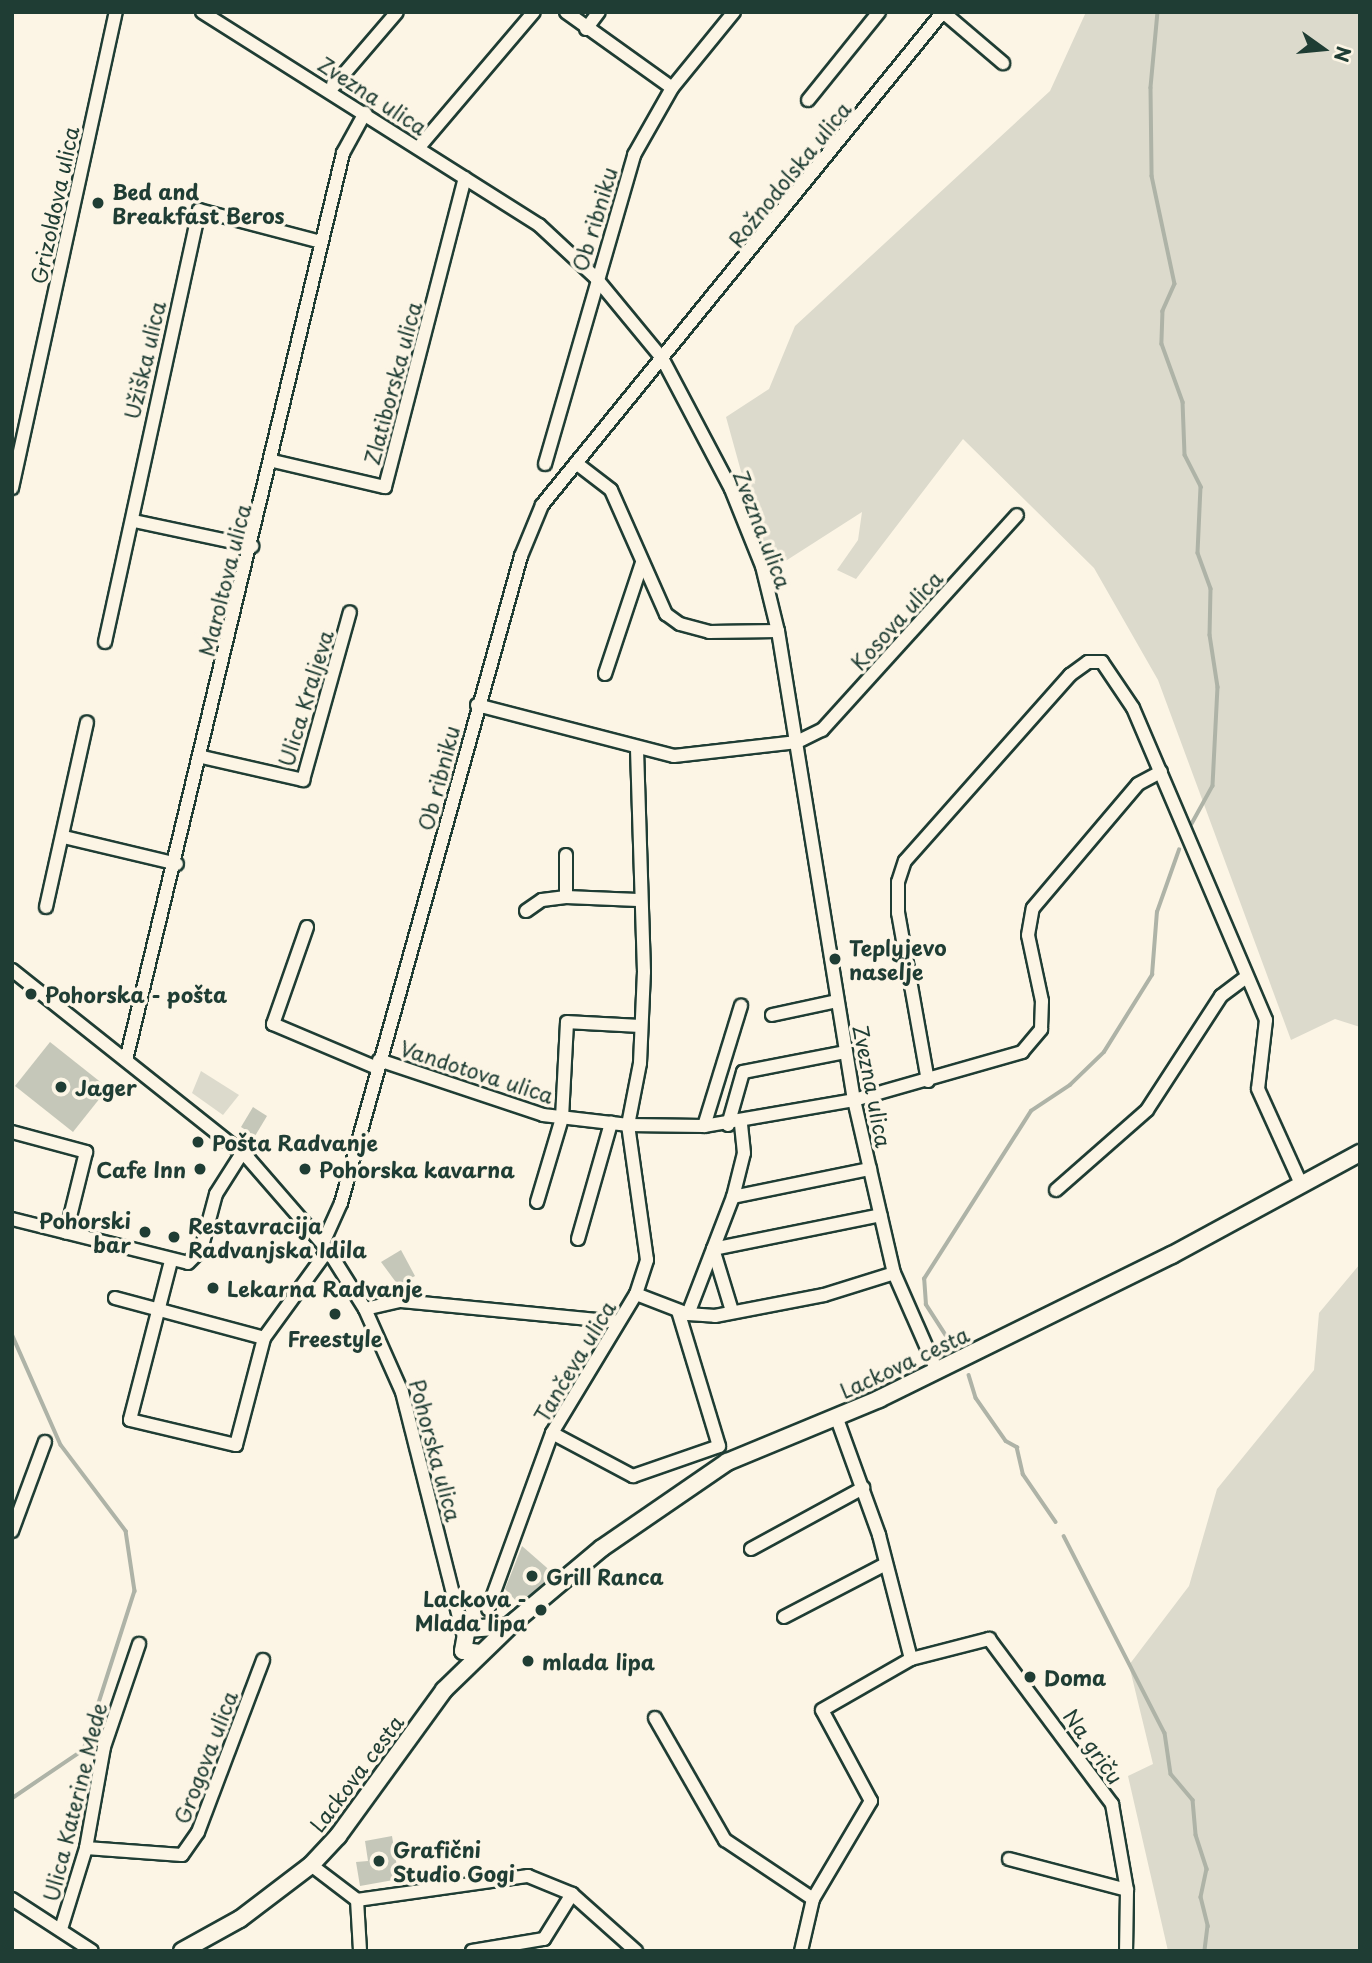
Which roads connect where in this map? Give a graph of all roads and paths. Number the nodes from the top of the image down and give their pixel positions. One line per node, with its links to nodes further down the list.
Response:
1 (116, 12): 24 (street, Grizoldova ulica)
2 (202, 12): 13 (street, Zvezna ulica)
3 (397, 12): 13 (street)
4 (534, 12): 16 (street)
5 (566, 12): 10 (street)
6 (599, 12): 10 (street)
7 (734, 12): 12 (street, Ob ribniku)
8 (878, 12): 14 (street)
9 (943, 12): 11 (street); 20 (street, Rožnodolska ulica)
10 (586, 29): 12 (street)
11 (1003, 63)
12 (672, 88): 19 (street, Ob ribniku)
13 (331, 89): 15 (street, Zvezna ulica)
14 (808, 100)
15 (365, 113): 16 (street, Zvezna ulica); 18 (street, Maroltova ulica)
16 (419, 147): 17 (street, Zvezna ulica)
17 (465, 178): 19 (street, Zvezna ulica); 21 (street, Zlatiborska ulica)
18 (320, 242): 21 (street, Maroltova ulica); 26 (street, Užiška ulica)
19 (596, 278): 20 (street, Zvezna ulica); 23 (street, Ob ribniku)
20 (662, 358): 22 (street, Ob ribniku); 30 (street, Zvezna ulica)
21 (273, 461): 27 (street, Maroltova ulica)
22 (576, 463): 28 (street); 33 (street, Ob ribniku)
23 (545, 464)
24 (12, 488)
25 (1017, 515): 35 (street, Kosova ulica)
26 (134, 521): 27 (street); 31 (street, Užiška ulica)
27 (252, 545): 37 (street, Maroltova ulica)
28 (642, 562): 30 (street); 32 (street)
29 (350, 612): 37 (street, Ulica Kraljeva)
30 (778, 631): 35 (street, Zvezna ulica)
31 (105, 642)
32 (605, 674)
33 (477, 705): 36 (street); 55 (street, Ob ribniku)
34 (87, 722): 39 (street)
35 (797, 742): 36 (street); 49 (street, Zvezna ulica)
36 (637, 750): 43 (street, Tančeva ulica)
37 (202, 757): 41 (street, Maroltova ulica)
38 (1161, 772): 48 (street); 56 (street, Vandotova ulica); 56 (street)
39 (64, 837): 41 (street); 44 (street)
40 (566, 855): 42 (street)
41 (177, 864): 54 (street, Maroltova ulica)
42 (566, 897): 43 (street); 45 (street)
43 (638, 900): 52 (street, Tančeva ulica)
44 (46, 907)
45 (526, 911)
46 (307, 928): 55 (street, Vandotova ulica)
47 (12, 970): 54 (street, Pohorska ulica)
48 (1246, 977): 67 (street); 68 (street)
49 (837, 1001): 51 (street); 53 (street, Zvezna ulica)
50 (741, 1006): 62 (street)
51 (772, 1015)
52 (639, 1026): 58 (street); 61 (street, Tančeva ulica)
53 (846, 1052): 57 (street, Zvezna ulica); 60 (street)
54 (127, 1060): 64 (street, Pohorska ulica)
55 (378, 1064): 58 (street, Vandotova ulica); 75 (street, Ob ribniku)
56 (928, 1081): 57 (street, Vandotova ulica)
57 (854, 1100): 60 (street, Vandotova ulica); 66 (street, Zvezna ulica)
58 (562, 1118): 59 (street, Vandotova ulica); 70 (street)
59 (611, 1123): 61 (street, Vandotova ulica); 74 (street)
60 (734, 1124): 62 (street, Vandotova ulica); 69 (street)
61 (628, 1125): 62 (street, Vandotova ulica); 79 (street, Tančeva ulica)
62 (704, 1126)
63 (12, 1132): 73 (street)
64 (242, 1153): 75 (street, Pohorska ulica); 77 (street)
65 (1360, 1153): 67 (street, Lackova cesta)
66 (870, 1169): 69 (street); 71 (street, Zvezna ulica)
67 (1301, 1184): 87 (street, Lackova cesta)
68 (1056, 1190)
69 (733, 1197): 76 (street)
70 (537, 1202)
71 (881, 1215): 76 (street); 78 (street, Zvezna ulica)
72 (12, 1219): 73 (street)
73 (66, 1233): 77 (street)
74 (578, 1239)
75 (326, 1247): 81 (street, Pohorska ulica); 86 (street)
76 (713, 1249): 83 (street); 84 (street)
77 (171, 1261): 82 (street)
78 (894, 1273): 83 (street); 87 (street, Zvezna ulica)
79 (636, 1294): 84 (street); 85 (street, Tančeva ulica)
80 (114, 1298): 82 (street)
81 (365, 1309): 85 (street); 97 (street, Pohorska ulica)
82 (157, 1310): 86 (street); 86 (street)
83 (733, 1311): 84 (street)
84 (683, 1312): 89 (street)
85 (618, 1322): 89 (street, Tančeva ulica)
86 (264, 1338)
87 (937, 1371): 88 (street, Lackova cesta)
88 (836, 1416): 91 (street); 97 (street, Lackova cesta)
89 (552, 1433): 95 (street, Tančeva ulica)
90 (45, 1442): 92 (street)
91 (863, 1488): 93 (street); 94 (street)
92 (12, 1531)
93 (751, 1549)
94 (886, 1564): 96 (street); 99 (street)
95 (488, 1609)
96 (784, 1617)
97 (475, 1638): 104 (street, Lackova cesta)
98 (139, 1644): 102 (street, Ulica Katerine Mede)
99 (911, 1659): 105 (street, Na griču); 108 (street, Na griču)
100 (263, 1660): 102 (street, Grogova ulica)
101 (655, 1718): 108 (street)
102 (86, 1848): 110 (street, Ulica Katerine Mede)
103 (1009, 1859): 105 (street)
104 (311, 1864): 109 (street); 112 (street, Lackova cesta)
105 (1127, 1890): 117 (street, Na griču)
106 (572, 1894): 109 (street); 114 (street); 115 (street)
107 (12, 1899): 110 (street)
108 (813, 1899): 116 (street, Na griču)
109 (357, 1900): 113 (street)
110 (61, 1929): 111 (street)
111 (92, 1951)
112 (183, 1951)
113 (360, 1951)
114 (472, 1951)
115 (636, 1951)
116 (801, 1951)
117 (1126, 1951)

